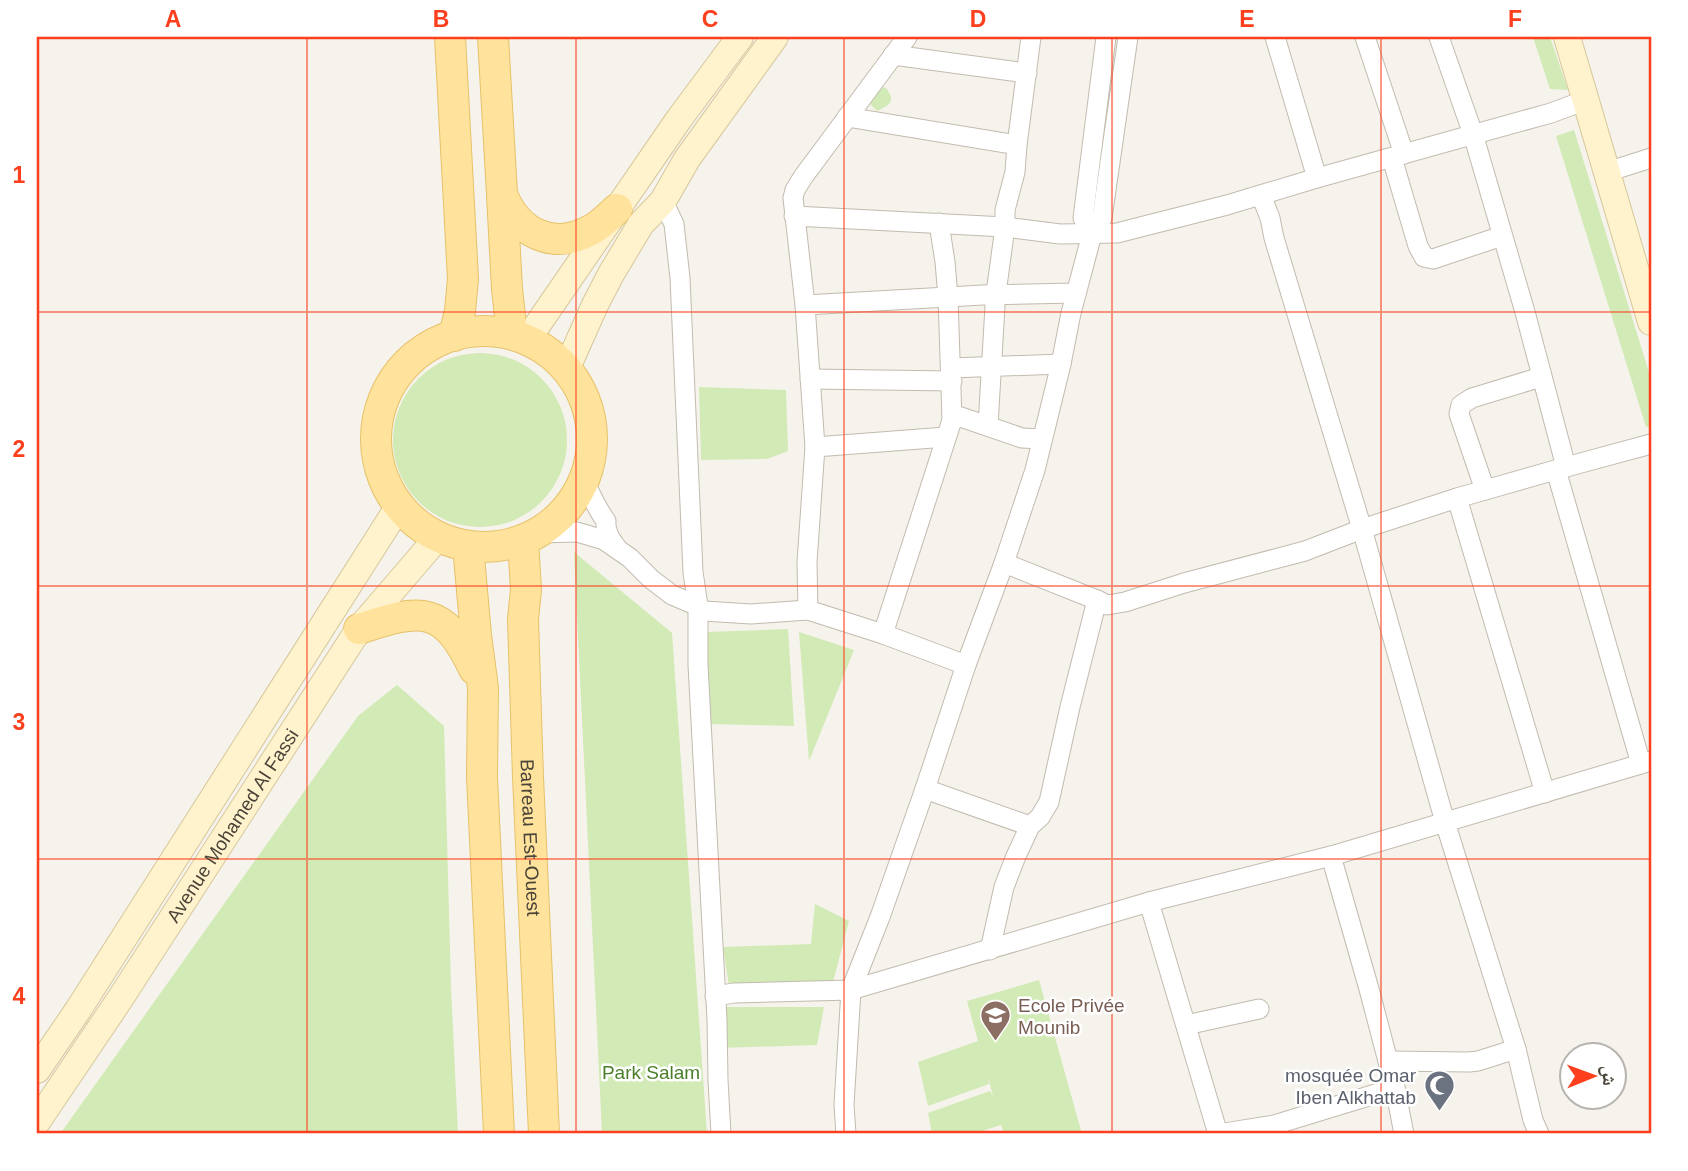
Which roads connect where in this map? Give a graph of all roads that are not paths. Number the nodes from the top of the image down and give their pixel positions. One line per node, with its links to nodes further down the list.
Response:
1 (450, 37): 37 (main road)
2 (493, 37): 23 (main road)
3 (740, 37): 26 (street)
4 (775, 37): 25 (street)
5 (907, 37): 13 (street)
6 (1031, 37): 14 (street)
7 (1107, 37): 30 (street)
8 (1128, 37): 30 (street)
9 (1275, 37): 22 (street)
10 (1365, 37): 19 (street)
11 (1439, 37): 17 (street)
12 (1567, 37): 15 (street)
13 (893, 55): 14 (street); 16 (street)
14 (1027, 73): 18 (street)
15 (1586, 100): 17 (street); 21 (street)
16 (847, 117): 18 (street); 27 (street)
17 (1473, 134): 19 (street); 31 (street)
18 (1017, 145): 29 (street)
19 (1398, 156): 22 (street); 31 (street)
20 (1651, 158): 21 (street)
21 (1607, 172): 36 (street)
22 (1317, 178): 24 (street)
23 (502, 194): 26 (main road); 38 (main road)
24 (1261, 195): 30 (street); 56 (street)
25 (663, 201): 41 (street); 63 (street)
26 (617, 209): 38 (street)
27 (794, 216): 28 (street); 35 (street)
28 (939, 223): 29 (street); 34 (street)
29 (1005, 227): 30 (street); 33 (street)
30 (1092, 234): 32 (street)
31 (1502, 236): 43 (street)
32 (1076, 293): 33 (street); 39 (street)
33 (994, 294): 34 (street); 40 (street)
34 (948, 297): 35 (street); 42 (street)
35 (805, 305): 44 (street)
36 (1649, 306)
37 (454, 336): 38 (main road); 55 (main road)
38 (519, 337): 41 (main road)
39 (1061, 364): 40 (street); 48 (street)
40 (992, 366): 42 (street); 46 (street)
41 (566, 370): 52 (main road)
42 (952, 375): 44 (street); 45 (street)
43 (1541, 377): 51 (street); 53 (street)
44 (810, 379): 50 (street)
45 (952, 414): 46 (street); 47 (street)
46 (988, 426): 48 (street)
47 (946, 437): 50 (street); 66 (street)
48 (1042, 439): 61 (street)
49 (1651, 444): 51 (street)
50 (816, 447): 64 (street)
51 (1561, 468): 53 (street); 69 (street)
52 (584, 481): 58 (main road); 60 (street)
53 (1485, 490): 54 (street)
54 (1457, 498): 56 (street); 71 (street)
55 (399, 506): 57 (main road); 83 (street, Avenue Mohamed Al Fassi)
56 (1362, 529): 62 (street); 72 (street)
57 (438, 537): 59 (main road); 65 (street, Avenue Mohamed Al Fassi)
58 (530, 537): 59 (main road); 60 (street); 87 (main road, Barreau Est-Ouest)
59 (468, 546): 68 (main road)
60 (618, 549): 63 (street)
61 (1004, 563): 62 (street); 67 (street)
62 (1097, 600): 73 (street)
63 (698, 606): 64 (street); 78 (street)
64 (808, 610): 66 (street)
65 (359, 629): 68 (main road); 85 (street, Avenue Mohamed Al Fassi)
66 (883, 634): 67 (street)
67 (966, 665): 70 (street)
68 (483, 688): 86 (main road)
69 (1646, 762): 71 (street)
70 (925, 789): 73 (street); 77 (street)
71 (1545, 793): 72 (street)
72 (1445, 822): 74 (street); 81 (street)
73 (1030, 825): 76 (street)
74 (1331, 856): 75 (street); 82 (street)
75 (1149, 902): 76 (street); 80 (street)
76 (990, 950): 77 (street)
77 (851, 990): 78 (street); 89 (street)
78 (715, 996): 88 (street)
79 (1259, 1009): 80 (street)
80 (1186, 1025): 90 (street)
81 (1516, 1049): 82 (street); 92 (street)
82 (1388, 1061): 84 (street)
83 (37, 1070)
84 (1395, 1088): 90 (street); 91 (street)
85 (37, 1122)
86 (499, 1134)
87 (544, 1134)
88 (722, 1134)
89 (846, 1134)
90 (1218, 1134)
91 (1404, 1134)
92 (1539, 1134)

